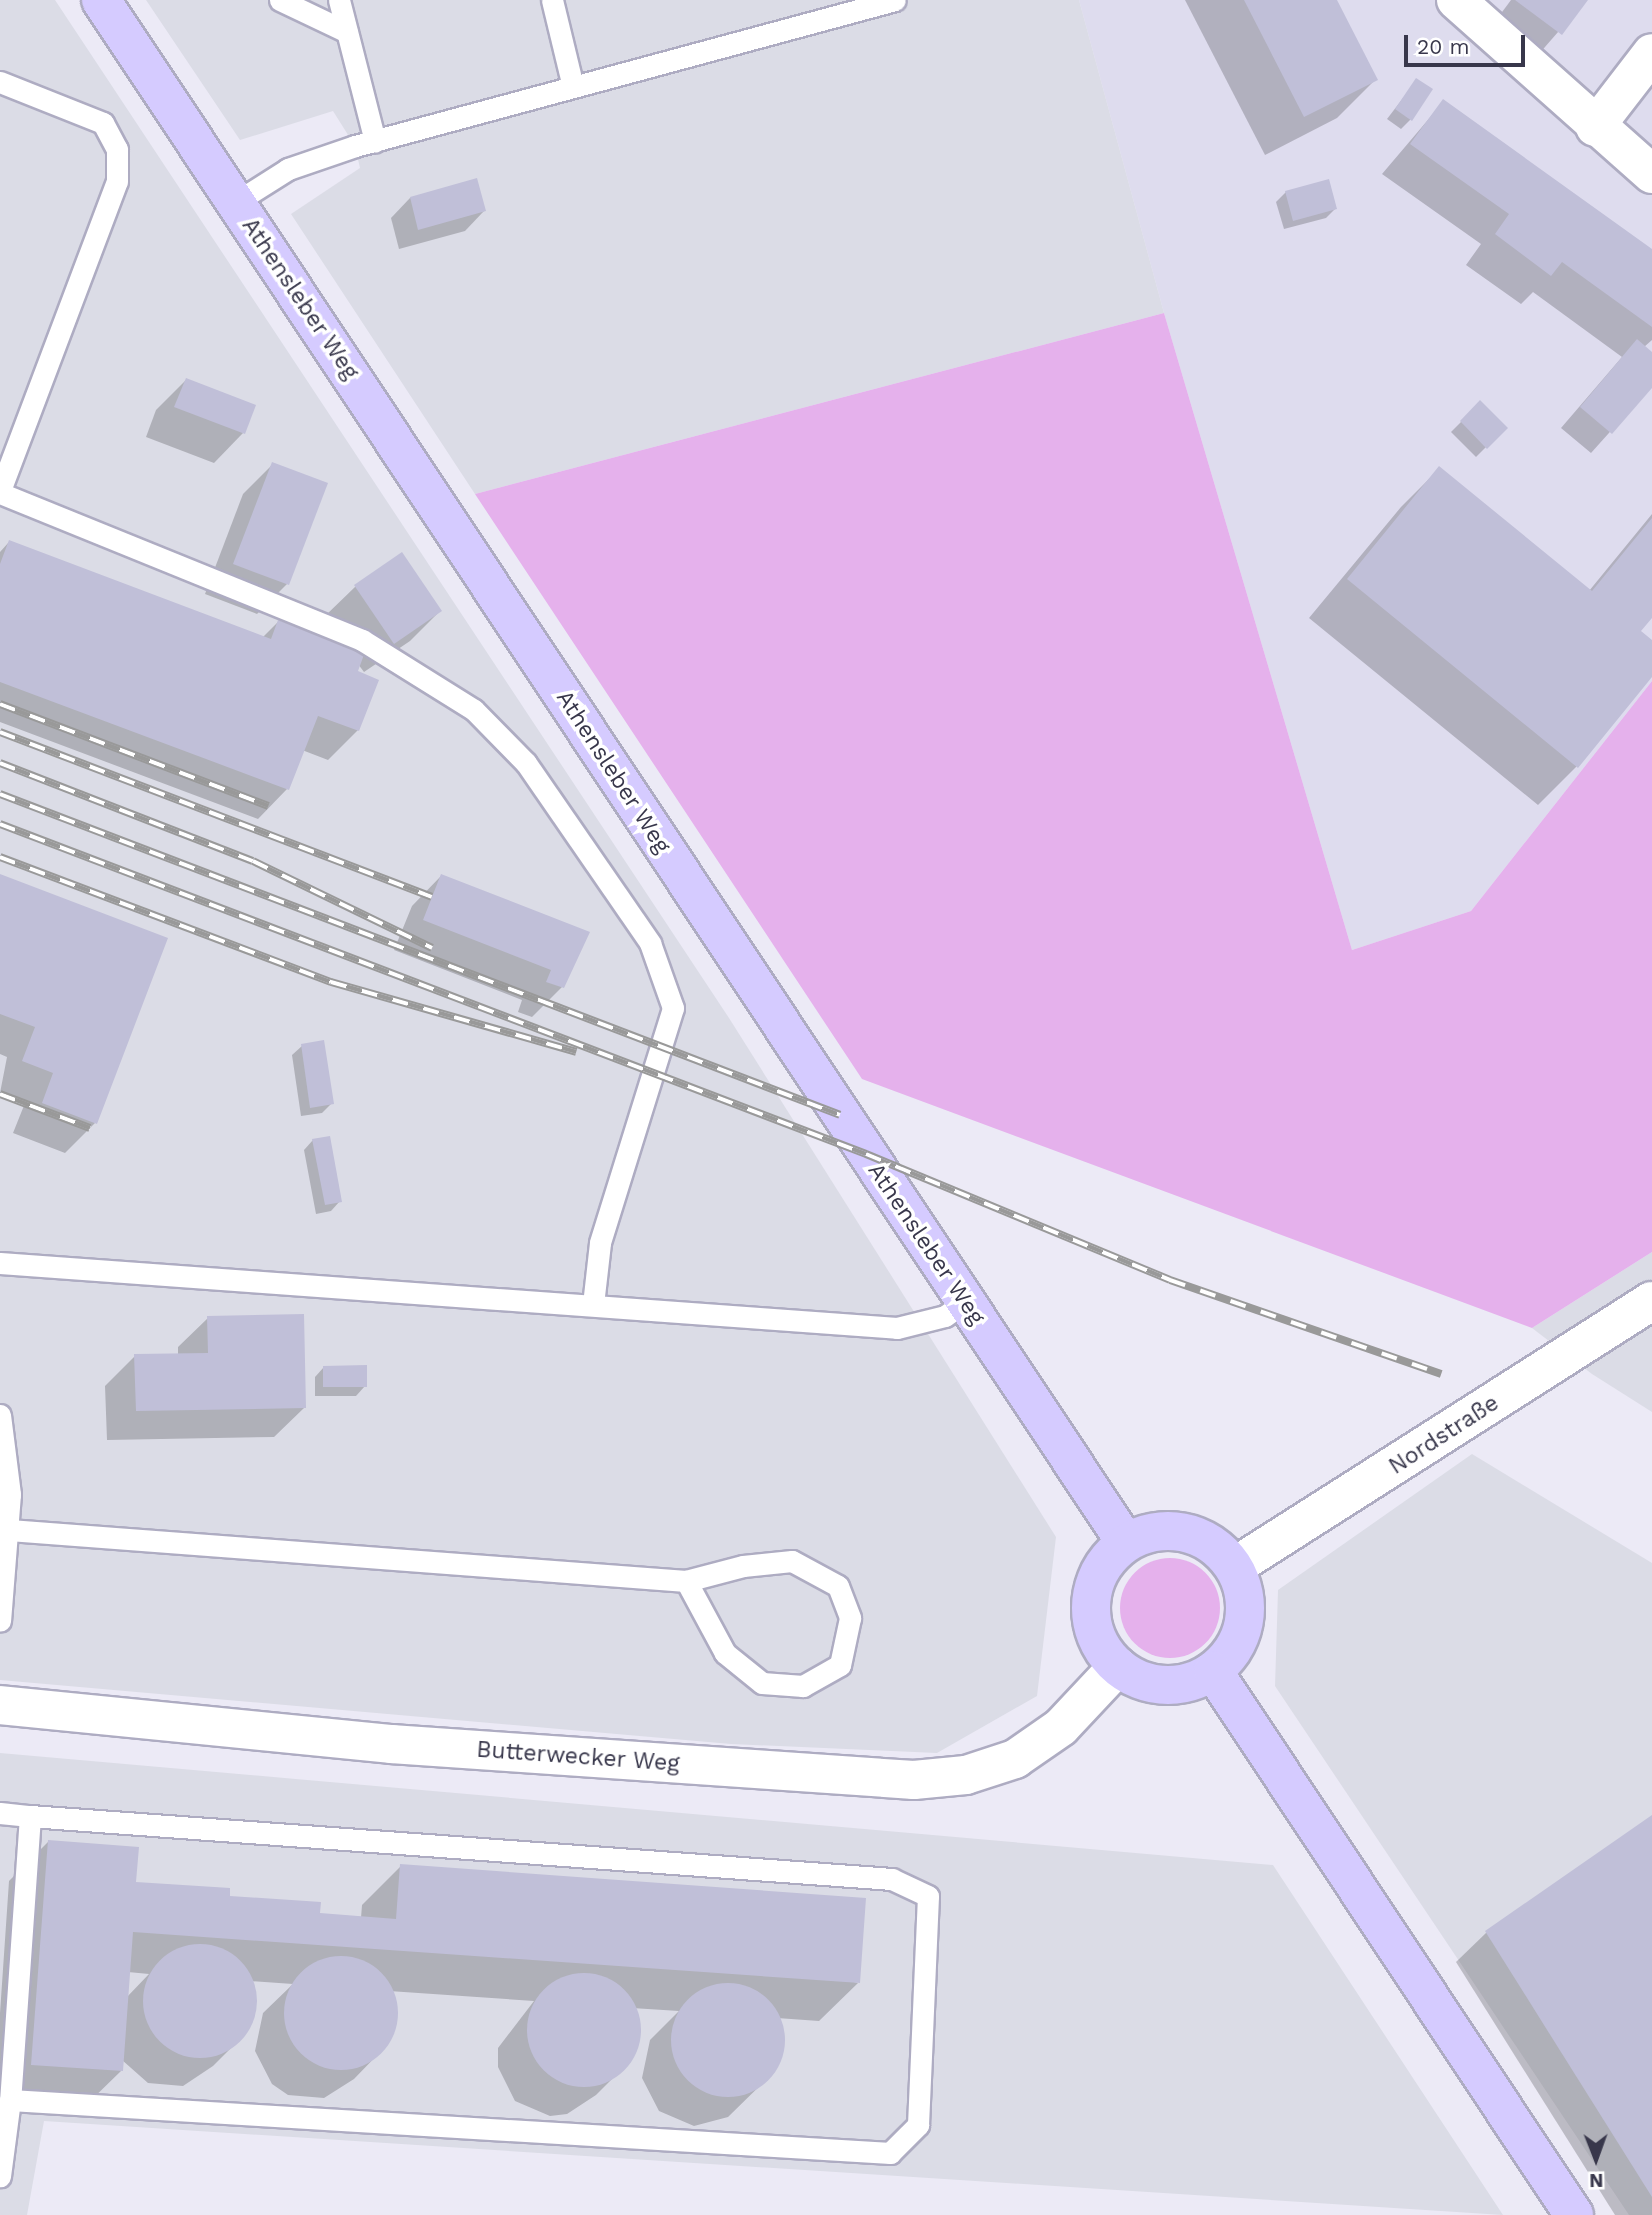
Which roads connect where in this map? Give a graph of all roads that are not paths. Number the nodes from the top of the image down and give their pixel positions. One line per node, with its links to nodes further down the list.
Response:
1 (101, 0): 14 (main road, Athensleber Weg)
2 (279, 0): 7 (lane)
3 (338, 0): 7 (lane)
4 (552, 0): 10 (lane)
5 (895, 0): 10 (lane)
6 (1456, 0): 11 (street)
7 (347, 32): 12 (lane)
8 (1652, 53): 11 (street)
9 (0, 82): 15 (lane)
10 (573, 87): 12 (lane)
11 (1595, 127): 13 (street)
12 (375, 141): 14 (lane)
13 (1652, 174)
14 (236, 202): 18 (main road, Athensleber Weg)
15 (0, 492): 19 (lane)
16 (0, 1263): 19 (lane)
17 (1652, 1301): 24 (street, Nordstraße)
18 (964, 1302): 19 (lane); 23 (main road, Athensleber Weg)
19 (593, 1304)
20 (0, 1415): 21 (lane)
21 (5, 1489): 22 (lane)
22 (9, 1530): 25 (lane); 26 (lane)
23 (1126, 1543): 24 (main road); 27 (main road)
24 (1234, 1567): 28 (main road)
25 (686, 1581): 25 (lane)
26 (0, 1622)
27 (1118, 1666): 28 (main road); 29 (street, Butterwecker Weg)
28 (1213, 1671): 34 (main road)
29 (0, 1705)
30 (0, 1814): 31 (lane)
31 (30, 1816): 32 (lane); 32 (lane)
32 (10, 2100): 33 (lane)
33 (0, 2176)
34 (1574, 2215)

